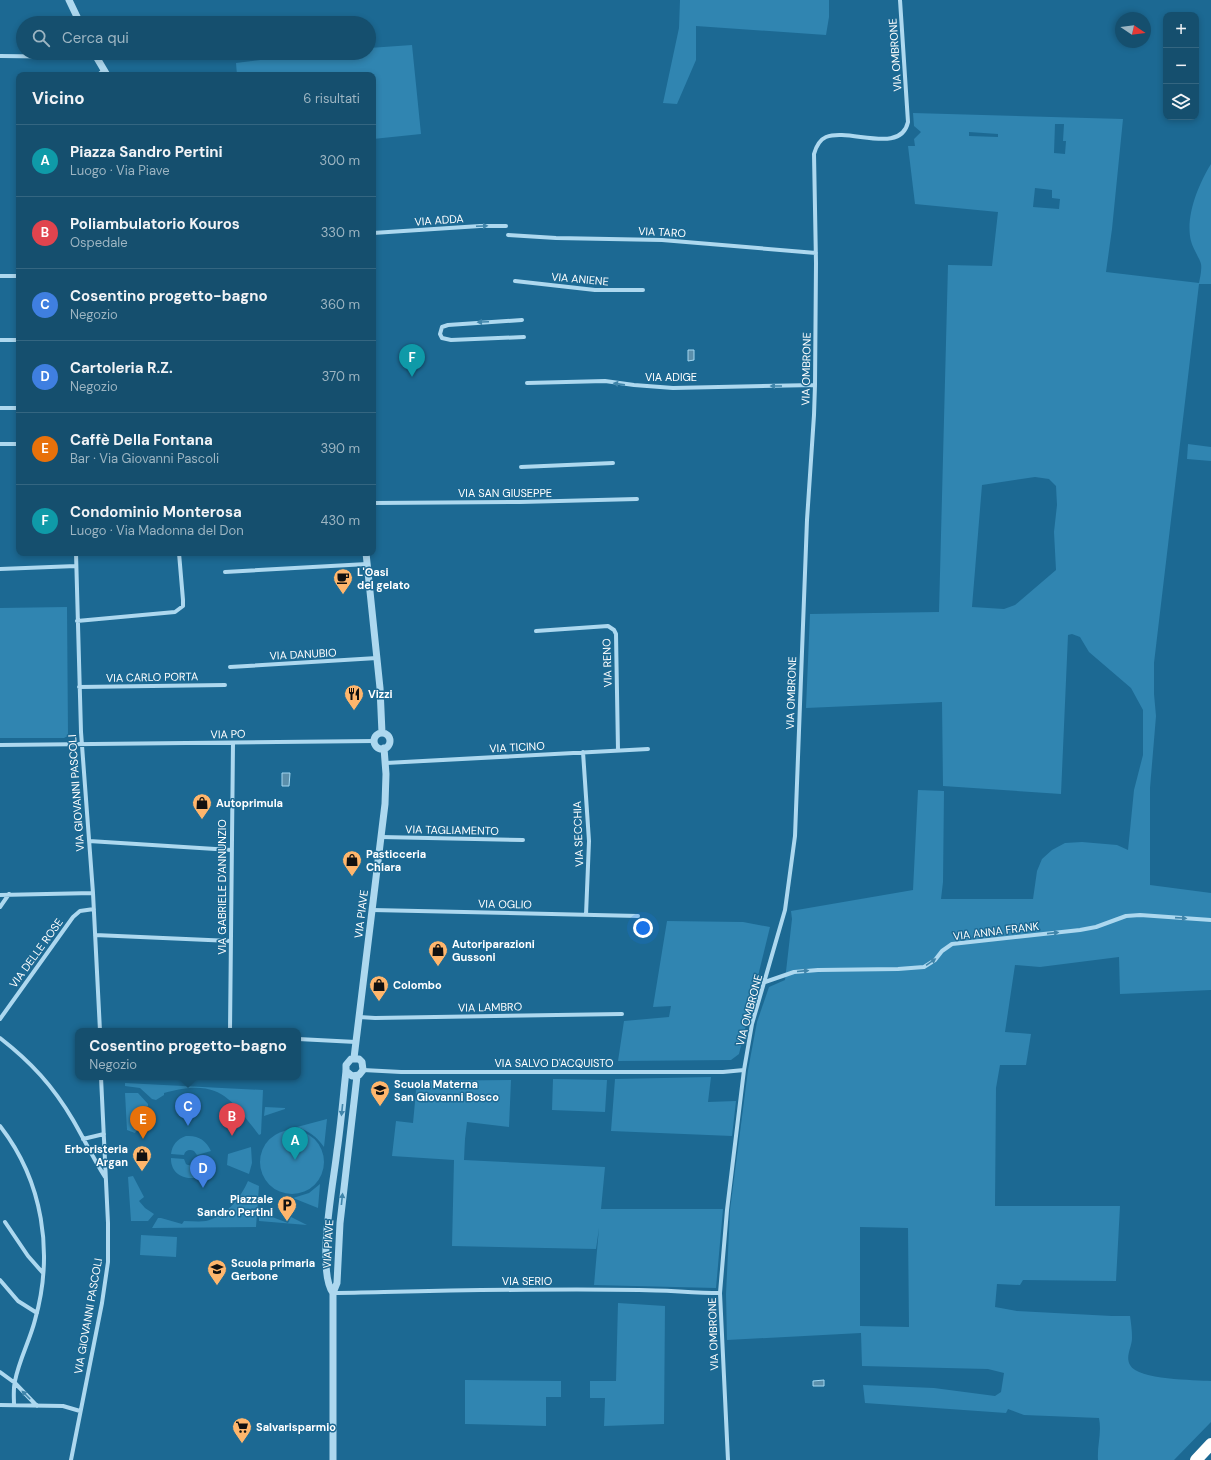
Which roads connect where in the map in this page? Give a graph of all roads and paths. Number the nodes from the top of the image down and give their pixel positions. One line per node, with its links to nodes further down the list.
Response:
1 (69, 0): 3 (street)
2 (900, 0): 11 (street, VIA OMBRONE)
3 (77, 16)
4 (0, 56): 5 (street)
5 (16, 56)
6 (97, 60): 7 (street)
7 (103, 72)
8 (506, 226): 9 (street, VIA ADDA, one-way to 8)
9 (376, 233)
10 (508, 235): 11 (street, VIA TARO)
11 (816, 252): 21 (street, VIA OMBRONE)
12 (0, 276): 13 (street)
13 (16, 276)
14 (515, 281): 15 (street, VIA ANIENE)
15 (643, 290)
16 (522, 320): 17 (street, one-way to 17)
17 (524, 337)
18 (0, 340): 19 (street)
19 (16, 340)
20 (527, 383): 21 (street, VIA ADIGE, one-way to 20)
21 (815, 385): 68 (street, VIA OMBRONE)
22 (0, 408): 23 (street)
23 (16, 408)
24 (0, 444): 25 (street)
25 (16, 444)
26 (613, 463): 27 (street)
27 (521, 467)
28 (637, 499): 29 (street, VIA SAN GIUSEPPE)
29 (376, 503)
30 (76, 556): 34 (street, VIA GIOVANNI PASCOLI)
31 (179, 556): 37 (street)
32 (366, 556): 33 (street, VIA PIAVE)
33 (367, 564): 36 (street); 39 (street, VIA PIAVE)
34 (76, 566): 35 (street); 37 (street, VIA GIOVANNI PASCOLI)
35 (0, 569)
36 (226, 572)
37 (77, 621): 42 (street, VIA GIOVANNI PASCOLI)
38 (536, 631): 50 (street, VIA RENO)
39 (376, 658): 40 (street, VIA DANUBIO); 43 (street, VIA PIAVE)
40 (230, 667)
41 (225, 685): 42 (street, VIA CARLO PORTA)
42 (79, 687): 46 (street, VIA GIOVANNI PASCOLI)
43 (382, 733): 44 (street); 48 (street, VIA PIAVE)
44 (374, 742): 45 (street, VIA PO); 48 (street)
45 (233, 743): 46 (street, VIA PO); 56 (street, VIA GABRIELE D'ANNUNZIO)
46 (81, 744): 47 (street, VIA PO); 55 (street, VIA GIOVANNI PASCOLI)
47 (0, 745)
48 (384, 748): 52 (street, VIA PIAVE)
49 (648, 749): 50 (street, VIA TICINO)
50 (618, 750): 51 (street, VIA TICINO)
51 (583, 752): 52 (street, VIA TICINO); 63 (street, VIA SECCHIA)
52 (386, 763): 53 (street, VIA PIAVE)
53 (381, 837): 54 (street, VIA TAGLIAMENTO); 62 (street, VIA PIAVE)
54 (523, 840)
55 (89, 841): 56 (street); 57 (street, VIA GIOVANNI PASCOLI)
56 (231, 850): 67 (street, VIA GABRIELE D'ANNUNZIO)
57 (93, 893): 58 (street); 61 (street, VIA GIOVANNI PASCOLI)
58 (9, 894): 59 (street); 60 (street)
59 (0, 895)
60 (0, 907)
61 (94, 909): 66 (street, VIA GIOVANNI PASCOLI); 71 (street, VIA DELLE ROSE)
62 (372, 910): 63 (street, VIA OGLIO); 70 (street, VIA PIAVE)
63 (586, 915): 64 (street, VIA OGLIO)
64 (638, 916)
65 (1211, 920): 68 (street, VIA ANNA FRANK, one-way to 65)
66 (96, 935): 67 (street); 72 (street, VIA GIOVANNI PASCOLI)
67 (231, 941): 73 (street, VIA GABRIELE D'ANNUNZIO)
68 (765, 982): 79 (street, VIA OMBRONE)
69 (622, 1014): 70 (street, VIA LAMBRO)
70 (359, 1017): 76 (street, VIA PIAVE)
71 (0, 1018)
72 (100, 1028)
73 (230, 1028)
74 (0, 1038): 85 (street)
75 (301, 1039): 76 (street)
76 (356, 1042): 77 (street, VIA PIAVE)
77 (354, 1058): 78 (street); 80 (street, VIA PIAVE)
78 (363, 1070): 79 (street, VIA SALVO D'ACQUISTO); 81 (street)
79 (744, 1070): 91 (street, VIA OMBRONE)
80 (346, 1071): 81 (street); 90 (street, VIA PIAVE, one-way to 90)
81 (357, 1076): 90 (street, VIA PIAVE, one-way to 81)
82 (101, 1080): 84 (street, VIA GIOVANNI PASCOLI)
83 (0, 1126): 88 (street)
84 (104, 1134): 85 (street); 86 (street, VIA GIOVANNI PASCOLI)
85 (83, 1139): 86 (street)
86 (106, 1178): 98 (street, VIA GIOVANNI PASCOLI)
87 (5, 1222): 88 (street)
88 (43, 1273): 92 (street)
89 (0, 1280): 92 (street)
90 (333, 1293): 91 (street, VIA SERIO); 101 (street, VIA PIAVE)
91 (720, 1293): 102 (street, VIA OMBRONE)
92 (37, 1313): 94 (street)
93 (0, 1372): 94 (street)
94 (15, 1384): 96 (street); 97 (street, one-way to 94)
95 (0, 1405): 96 (street)
96 (14, 1405): 97 (street)
97 (37, 1406): 98 (street)
98 (80, 1411): 100 (street, VIA GIOVANNI PASCOLI)
99 (1211, 1444): 103 (highway)
100 (71, 1460)
101 (333, 1460)
102 (728, 1460)
103 (1196, 1460)

